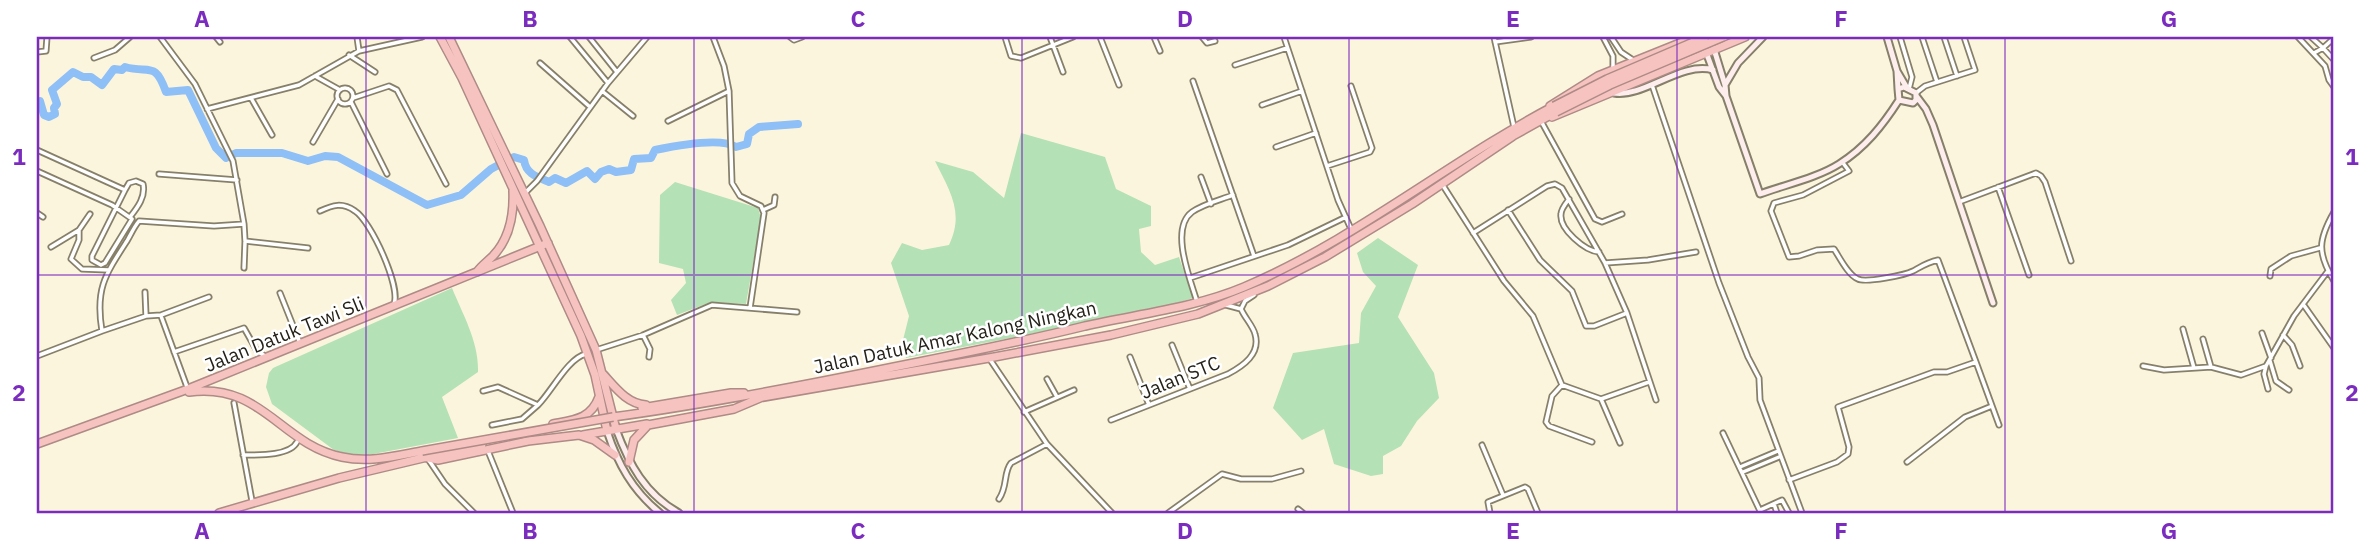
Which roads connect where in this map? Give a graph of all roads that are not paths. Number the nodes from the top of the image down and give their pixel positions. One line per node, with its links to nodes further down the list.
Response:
1 (47, 37): 52 (street)
2 (130, 37): 56 (street)
3 (160, 37): 96 (street)
4 (216, 37): 43 (street)
5 (357, 37): 50 (street)
6 (422, 37): 50 (street)
7 (440, 37): 107 (highway)
8 (449, 37): 107 (highway)
9 (570, 37): 72 (street)
10 (589, 37): 66 (street)
11 (647, 37): 66 (street)
12 (713, 37): 82 (street)
13 (790, 37): 14 (street)
14 (803, 37)
15 (1005, 37): 45 (street)
16 (1050, 37): 45 (street)
17 (1073, 37): 45 (street)
18 (1100, 37): 74 (street)
19 (1154, 37): 51 (street)
20 (1202, 37): 41 (street)
21 (1284, 37): 46 (street)
22 (1494, 37): 44 (street)
23 (1531, 37): 44 (street)
24 (1602, 37): 53 (street)
25 (1611, 37): 47 (street)
26 (1713, 37): 49 (highway)
27 (1723, 37): 39 (highway, bridge)
28 (1745, 37): 49 (highway)
29 (1763, 37): 75 (street)
30 (1887, 37): 64 (street)
31 (1900, 37): 78 (street)
32 (1922, 37): 71 (street)
33 (1944, 37): 69 (street)
34 (1965, 37): 69 (street)
35 (2298, 37): 54 (street)
36 (2311, 37): 42 (street)
37 (2321, 37): 42 (street)
38 (2334, 37): 48 (street)
39 (1700, 39): 40 (highway); 49 (highway); 98 (highway, Jalan Datuk Amar Kalong Ningkan, bridge)
40 (1679, 40): 58 (highway); 59 (highway)
41 (1215, 41)
42 (2316, 41): 48 (street)
43 (220, 42)
44 (1495, 43): 101 (street)
45 (1052, 46): 67 (street)
46 (1287, 48): 61 (street); 83 (street)
47 (1618, 48): 53 (street); 58 (street)
48 (2323, 48): 54 (street); 57 (street)
49 (1714, 49): 59 (highway); 63 (street); 75 (street)
50 (359, 51): 55 (street)
51 (1160, 51)
52 (37, 52)
53 (1611, 52): 62 (street)
54 (2314, 53): 77 (street)
55 (349, 55): 65 (street); 68 (street)
56 (93, 58)
57 (2334, 60)
58 (1633, 61): 62 (highway)
59 (1685, 61): 86 (highway)
60 (540, 63): 95 (street)
61 (1235, 65)
62 (1613, 69): 98 (highway)
63 (1713, 70): 73 (street); 88 (street)
64 (1897, 71): 78 (street); 79 (street)
65 (375, 72)
66 (617, 72): 72 (street)
67 (1063, 72)
68 (315, 76): 80 (street); 89 (street)
69 (1957, 76): 71 (street)
70 (1193, 81): 121 (street)
71 (1937, 82): 87 (street)
72 (608, 83): 81 (street)
73 (1651, 83): 86 (street); 246 (street)
74 (1119, 85)
75 (1725, 85): 88 (street)
76 (1351, 86): 109 (street)
77 (2334, 87)
78 (1908, 88): 79 (street); 87 (street)
79 (1899, 89): 92 (street)
80 (339, 91): 84 (street); 90 (street)
81 (602, 91): 95 (street); 97 (street)
82 (729, 91): 100 (street); 127 (street)
83 (1302, 91): 94 (street); 102 (street)
84 (353, 92): 85 (street); 91 (street)
85 (363, 93): 91 (street); 115 (street)
86 (1611, 93): 98 (highway)
87 (1917, 95): 93 (street); 99 (street)
88 (1726, 96): 108 (street)
89 (251, 98): 96 (street); 103 (street)
90 (338, 99): 91 (street); 104 (street)
91 (352, 100): 112 (street)
92 (1899, 100): 93 (street); 108 (street)
93 (1913, 103): 99 (street)
94 (1262, 105)
95 (590, 107): 120 (street)
96 (207, 109): 114 (street)
97 (633, 116)
98 (1541, 116): 101 (highway, Jalan Datuk Amar Kalong Ningkan); 116 (highway, Jalan Datuk Amar Kalong Ningkan); 133 (street)
99 (1929, 117): 124 (street)
100 (668, 121)
101 (1514, 129): 138 (highway, Jalan Datuk Amar Kalong Ningkan)
102 (1316, 133): 105 (street); 109 (street)
103 (272, 135)
104 (313, 142)
105 (1276, 147)
106 (37, 150): 119 (street)
107 (505, 161): 117 (highway); 120 (highway)
108 (1842, 162): 198 (street)
109 (1327, 166): 135 (street)
110 (37, 171): 126 (street)
111 (159, 174): 114 (street)
112 (387, 174)
113 (1201, 177): 125 (street)
114 (238, 180): 137 (street)
115 (446, 184)
116 (1442, 184): 142 (street); 164 (highway, Jalan Datuk Amar Kalong Ningkan)
117 (512, 187): 143 (highway); 159 (highway)
118 (1998, 187): 124 (street); 153 (street); 160 (street)
119 (125, 190): 126 (street); 136 (street)
120 (525, 194): 139 (highway)
121 (1233, 195): 125 (street); 151 (street)
122 (775, 197): 127 (street)
123 (1569, 199): 128 (street); 149 (street); 149 (street)
124 (1959, 202): 169 (street)
125 (1211, 204): 162 (street)
126 (117, 208): 136 (street); 152 (street)
127 (764, 209): 173 (street)
128 (1508, 210): 142 (street); 176 (street)
129 (320, 211): 171 (street)
130 (2334, 212): 147 (street)
131 (37, 214): 134 (street)
132 (90, 214): 140 (street)
133 (1622, 214)
134 (43, 217)
135 (1347, 219): 138 (street); 141 (street); 151 (street)
136 (133, 220): 137 (street); 152 (street); 154 (street)
137 (244, 224): 144 (street)
138 (1360, 225): 141 (highway, Jalan Datuk Amar Kalong Ningkan)
139 (540, 226): 143 (highway); 145 (highway)
140 (79, 230): 146 (street); 157 (street)
141 (1351, 231): 168 (highway, Jalan Datuk Amar Kalong Ningkan)
142 (1473, 233): 207 (street)
143 (535, 234): 145 (highway)
144 (244, 241): 148 (street); 156 (street)
145 (544, 245): 159 (highway, Jalan Datuk Tawi Sli); 191 (highway)
146 (51, 247)
147 (2320, 247): 158 (street); 161 (street)
148 (308, 248)
149 (1599, 252): 155 (street)
150 (1696, 253): 155 (street)
151 (1254, 256): 162 (street)
152 (108, 259): 154 (street)
153 (2071, 261)
154 (113, 262): 157 (street)
155 (1605, 263): 176 (street)
156 (244, 268)
157 (110, 270): 181 (street)
158 (2328, 271): 163 (street); 170 (street)
159 (476, 273): 171 (highway, Jalan Datuk Tawi Sli)
160 (2029, 275)
161 (2270, 276)
162 (1190, 278): 168 (street)
163 (2334, 279)
164 (1268, 286): 172 (highway, Jalan Datuk Amar Kalong Ningkan); 174 (street)
165 (145, 292): 178 (street)
166 (280, 293): 187 (street)
167 (209, 297): 177 (street)
168 (1197, 302): 179 (highway, Jalan Datuk Amar Kalong Ningkan)
169 (1993, 303)
170 (2303, 304): 185 (street); 189 (street)
171 (393, 306): 187 (highway, Jalan Datuk Tawi Sli)
172 (1216, 307): 174 (street); 184 (highway, Jalan Datuk Amar Kalong Ningkan)
173 (750, 308): 175 (street); 183 (street)
174 (1241, 309): 210 (street, Jalan STC)
175 (797, 312)
176 (1627, 313): 206 (street)
177 (160, 315): 178 (street); 190 (street)
178 (146, 316): 181 (street)
179 (1108, 321): 184 (highway); 216 (highway, Jalan Datuk Amar Kalong Ningkan)
180 (2183, 329): 203 (street)
181 (102, 331): 192 (street)
182 (2262, 333): 197 (street)
183 (643, 335): 191 (street); 194 (street)
184 (1111, 335): 196 (highway, Jalan Datuk Amar Kalong Ningkan)
185 (2283, 335): 197 (street); 201 (street)
186 (2203, 339): 202 (street)
187 (300, 343): 193 (highway, Jalan Datuk Tawi Sli)
188 (1172, 345): 210 (street)
189 (2334, 348)
190 (174, 352): 193 (street); 209 (street)
191 (592, 352): 204 (highway); 215 (highway); 221 (street)
192 (37, 356)
193 (268, 357): 209 (highway, Jalan Datuk Tawi Sli)
194 (649, 357)
195 (1130, 357): 222 (street)
196 (989, 358): 216 (highway, Jalan Datuk Amar Kalong Ningkan); 225 (street)
197 (2270, 360): 200 (street); 212 (street)
198 (1976, 362): 224 (street); 253 (street)
199 (2143, 366): 203 (street)
200 (2266, 366): 202 (street); 208 (street)
201 (2301, 366)
202 (2211, 367): 203 (street)
203 (2194, 368)
204 (603, 374): 223 (highway); 226 (highway)
205 (1047, 379): 217 (street)
206 (1649, 382): 218 (street); 219 (street)
207 (1562, 385): 218 (street); 239 (street)
208 (2268, 388)
209 (188, 389): 214 (highway, Jalan Datuk Tawi Sli)
210 (1190, 389): 222 (street, Jalan STC)
211 (1074, 390): 217 (street)
212 (2288, 390)
213 (483, 391): 221 (street)
214 (174, 394): 235 (highway, Jalan Datuk Amar Kalong Ningkan); 241 (highway, Jalan Datuk Tawi Sli)
215 (599, 395): 227 (highway); 228 (highway)
216 (759, 396): 223 (highway); 230 (highway); 248 (highway, Jalan Datuk Amar Kalong Ningkan, bridge)
217 (1057, 397): 225 (street)
218 (1601, 399): 240 (street)
219 (1656, 400)
220 (234, 403): 247 (street)
221 (538, 405): 231 (street)
222 (1149, 405): 229 (street, Jalan STC)
223 (654, 406): 226 (highway)
224 (1992, 406): 232 (street); 250 (street)
225 (1024, 412): 242 (street)
226 (612, 414): 227 (highway); 233 (highway)
227 (603, 415): 228 (highway); 234 (highway)
228 (582, 419): 248 (highway)
229 (1111, 420)
230 (658, 422): 233 (highway); 249 (highway)
231 (492, 425)
232 (1999, 425)
233 (616, 429): 234 (highway); 249 (street)
234 (607, 430): 237 (highway); 245 (street)
235 (287, 431): 238 (highway); 248 (highway, Jalan Datuk Amar Kalong Ningkan)
236 (1723, 433): 251 (street)
237 (579, 435): 244 (highway); 245 (highway)
238 (297, 442): 247 (street)
239 (1592, 442)
240 (1620, 443)
241 (37, 444)
242 (1047, 444): 255 (street); 265 (street)
243 (1482, 445): 254 (street)
244 (488, 449): 248 (highway); 262 (street)
245 (615, 454): 263 (street)
246 (1779, 454): 251 (street); 253 (street)
247 (243, 455): 256 (street)
248 (422, 455): 256 (highway, Jalan Datuk Amar Kalong Ningkan); 261 (street)
249 (629, 462): 264 (street)
250 (1907, 462)
251 (1741, 470): 259 (street)
252 (1301, 471): 266 (street)
253 (1789, 480): 272 (street)
254 (1503, 495): 268 (street); 269 (street)
255 (999, 499)
256 (253, 503): 260 (highway, Jalan Datuk Amar Kalong Ningkan)
257 (1773, 505): 259 (street); 270 (street); 271 (street)
258 (1298, 509): 267 (street)
259 (1760, 512)
260 (219, 513)
261 (474, 513)
262 (513, 513)
263 (660, 513)
264 (678, 513)
265 (1112, 513)
266 (1168, 513)
267 (1303, 513)
268 (1490, 513)
269 (1538, 513)
270 (1777, 513)
271 (1789, 513)
272 (1802, 513)

